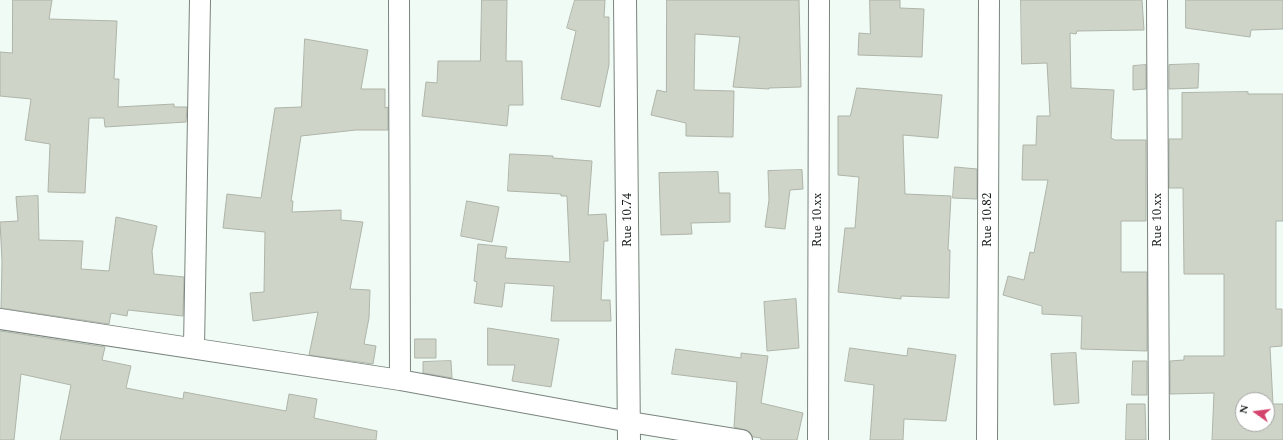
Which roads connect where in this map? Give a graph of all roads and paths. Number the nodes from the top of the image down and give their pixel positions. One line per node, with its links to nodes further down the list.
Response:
1 (200, 0): 8 (street)
2 (399, 0): 9 (street)
3 (625, 0): 10 (main road, Rue 10.74)
4 (819, 0): 12 (street, Rue 10.xx)
5 (989, 0): 13 (street, Rue 10.82)
6 (1157, 0): 14 (street, Rue 10.xx)
7 (0, 319): 8 (street)
8 (194, 347): 9 (street)
9 (400, 380): 10 (street)
10 (630, 431): 11 (street)
11 (742, 440)
12 (818, 440)
13 (987, 440)
14 (1159, 440)

